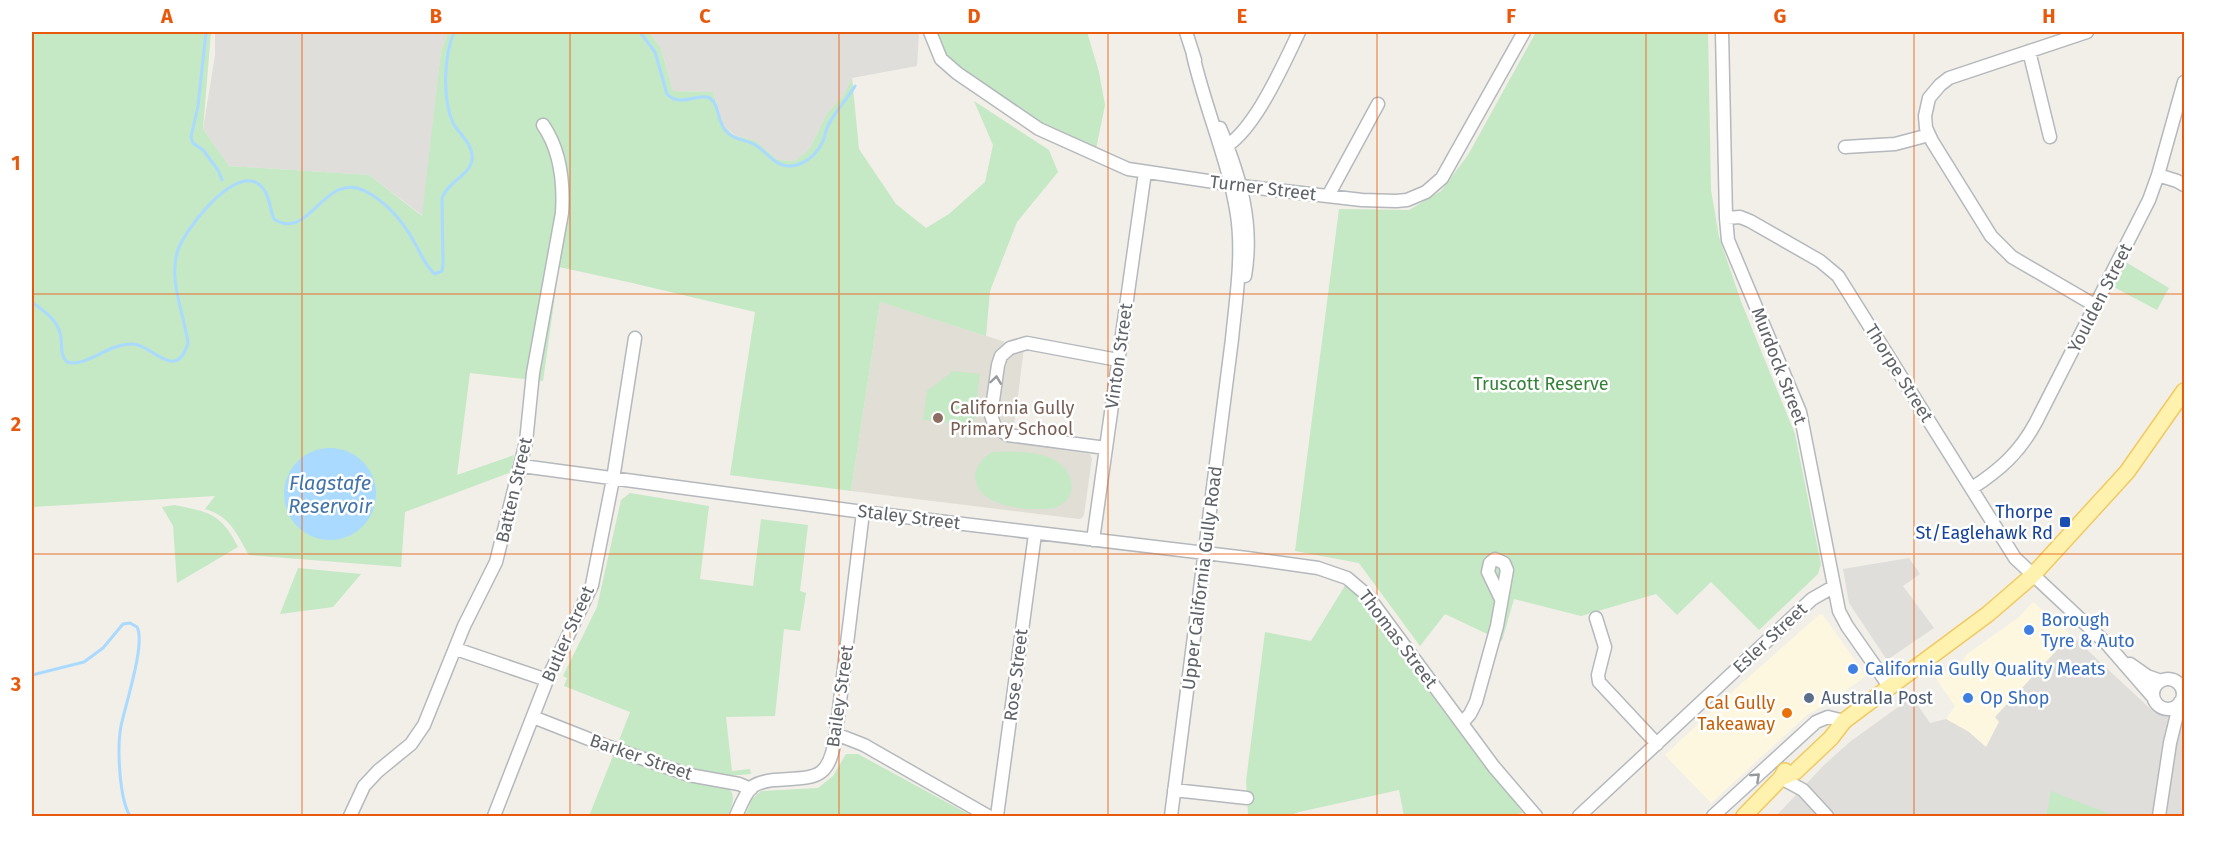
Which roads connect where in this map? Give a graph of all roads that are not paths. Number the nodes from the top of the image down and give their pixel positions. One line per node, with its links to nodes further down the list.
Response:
1 (930, 32): 16 (street, Turner Street)
2 (1186, 32): 15 (street, Upper California Gully Road)
3 (1299, 32): 15 (street)
4 (1524, 32): 20 (street, Turner Street)
5 (1722, 32): 21 (street, Murdock Street)
6 (2087, 32): 7 (street)
7 (2062, 36): 8 (street)
8 (2029, 51): 12 (street); 13 (street)
9 (2184, 82): 17 (street, Youlden Street)
10 (1378, 104): 20 (street)
11 (543, 125): 27 (street, Batten Street)
12 (1929, 135): 14 (street); 22 (street)
13 (2050, 137)
14 (1845, 147)
15 (1224, 148): 19 (street, Upper California Gully Road)
16 (1145, 172): 19 (street, Turner Street); 24 (street, Vinton Street)
17 (2158, 175): 18 (street); 22 (street, Youlden Street)
18 (2184, 185)
19 (1236, 186): 20 (street, Turner Street); 33 (street, Upper California Gully Road)
20 (1328, 196)
21 (1726, 218): 29 (street, Thorpe Street); 35 (street, Murdock Street)
22 (2096, 306): 29 (street, Youlden Street)
23 (635, 338): 28 (street, Butler Street)
24 (1118, 360): 26 (street, Vinton Street); 26 (street, one-way to 24)
25 (2184, 391): 34 (main road)
26 (1106, 448): 32 (street, Vinton Street)
27 (522, 466): 28 (street, Staley Street); 38 (street, Batten Street)
28 (613, 479): 30 (street, Staley Street); 41 (street, Butler Street)
29 (1972, 489): 34 (street, Thorpe Street)
30 (863, 512): 31 (street, Staley Street); 49 (street, Bailey Street)
31 (1035, 534): 32 (street, Staley Street); 61 (street, Rose Street)
32 (1094, 540): 33 (street, Staley Street)
33 (1204, 554): 48 (street, Thomas Street); 54 (street, Upper California Gully Road)
34 (2032, 576): 39 (street, Thorpe Street); 43 (main road)
35 (1833, 587): 43 (street, Murdock Street); 51 (street, Esler Street)
36 (1501, 599): 48 (street)
37 (1596, 618): 51 (street)
38 (456, 649): 41 (street); 57 (street, Batten Street)
39 (2119, 657): 42 (street); 45 (street)
40 (2184, 678): 42 (street)
41 (547, 680): 46 (street, Butler Street)
42 (2166, 680): 44 (street); 45 (street)
43 (1889, 686): 47 (main road)
44 (2182, 698): 45 (street); 50 (street)
45 (2157, 702): 50 (street)
46 (533, 717): 53 (street, Barker Street); 58 (street, Butler Street)
47 (1844, 721): 52 (main road); 65 (street, one-way to 47)
48 (1462, 723): 63 (street, Thomas Street)
49 (836, 734): 53 (street, Bailey Street); 60 (street)
50 (2170, 743): 67 (street)
51 (1657, 744): 64 (street, Esler Street)
52 (1788, 773): 56 (street); 66 (main road)
53 (751, 789): 59 (street)
54 (1174, 790): 55 (street); 62 (street, Upper California Gully Road)
55 (1247, 798)
56 (1824, 812)
57 (350, 816)
58 (494, 816)
59 (736, 816)
60 (988, 816)
61 (997, 816)
62 (1171, 816)
63 (1536, 816)
64 (1579, 816)
65 (1713, 816)
66 (1744, 816)
67 (2158, 816)

